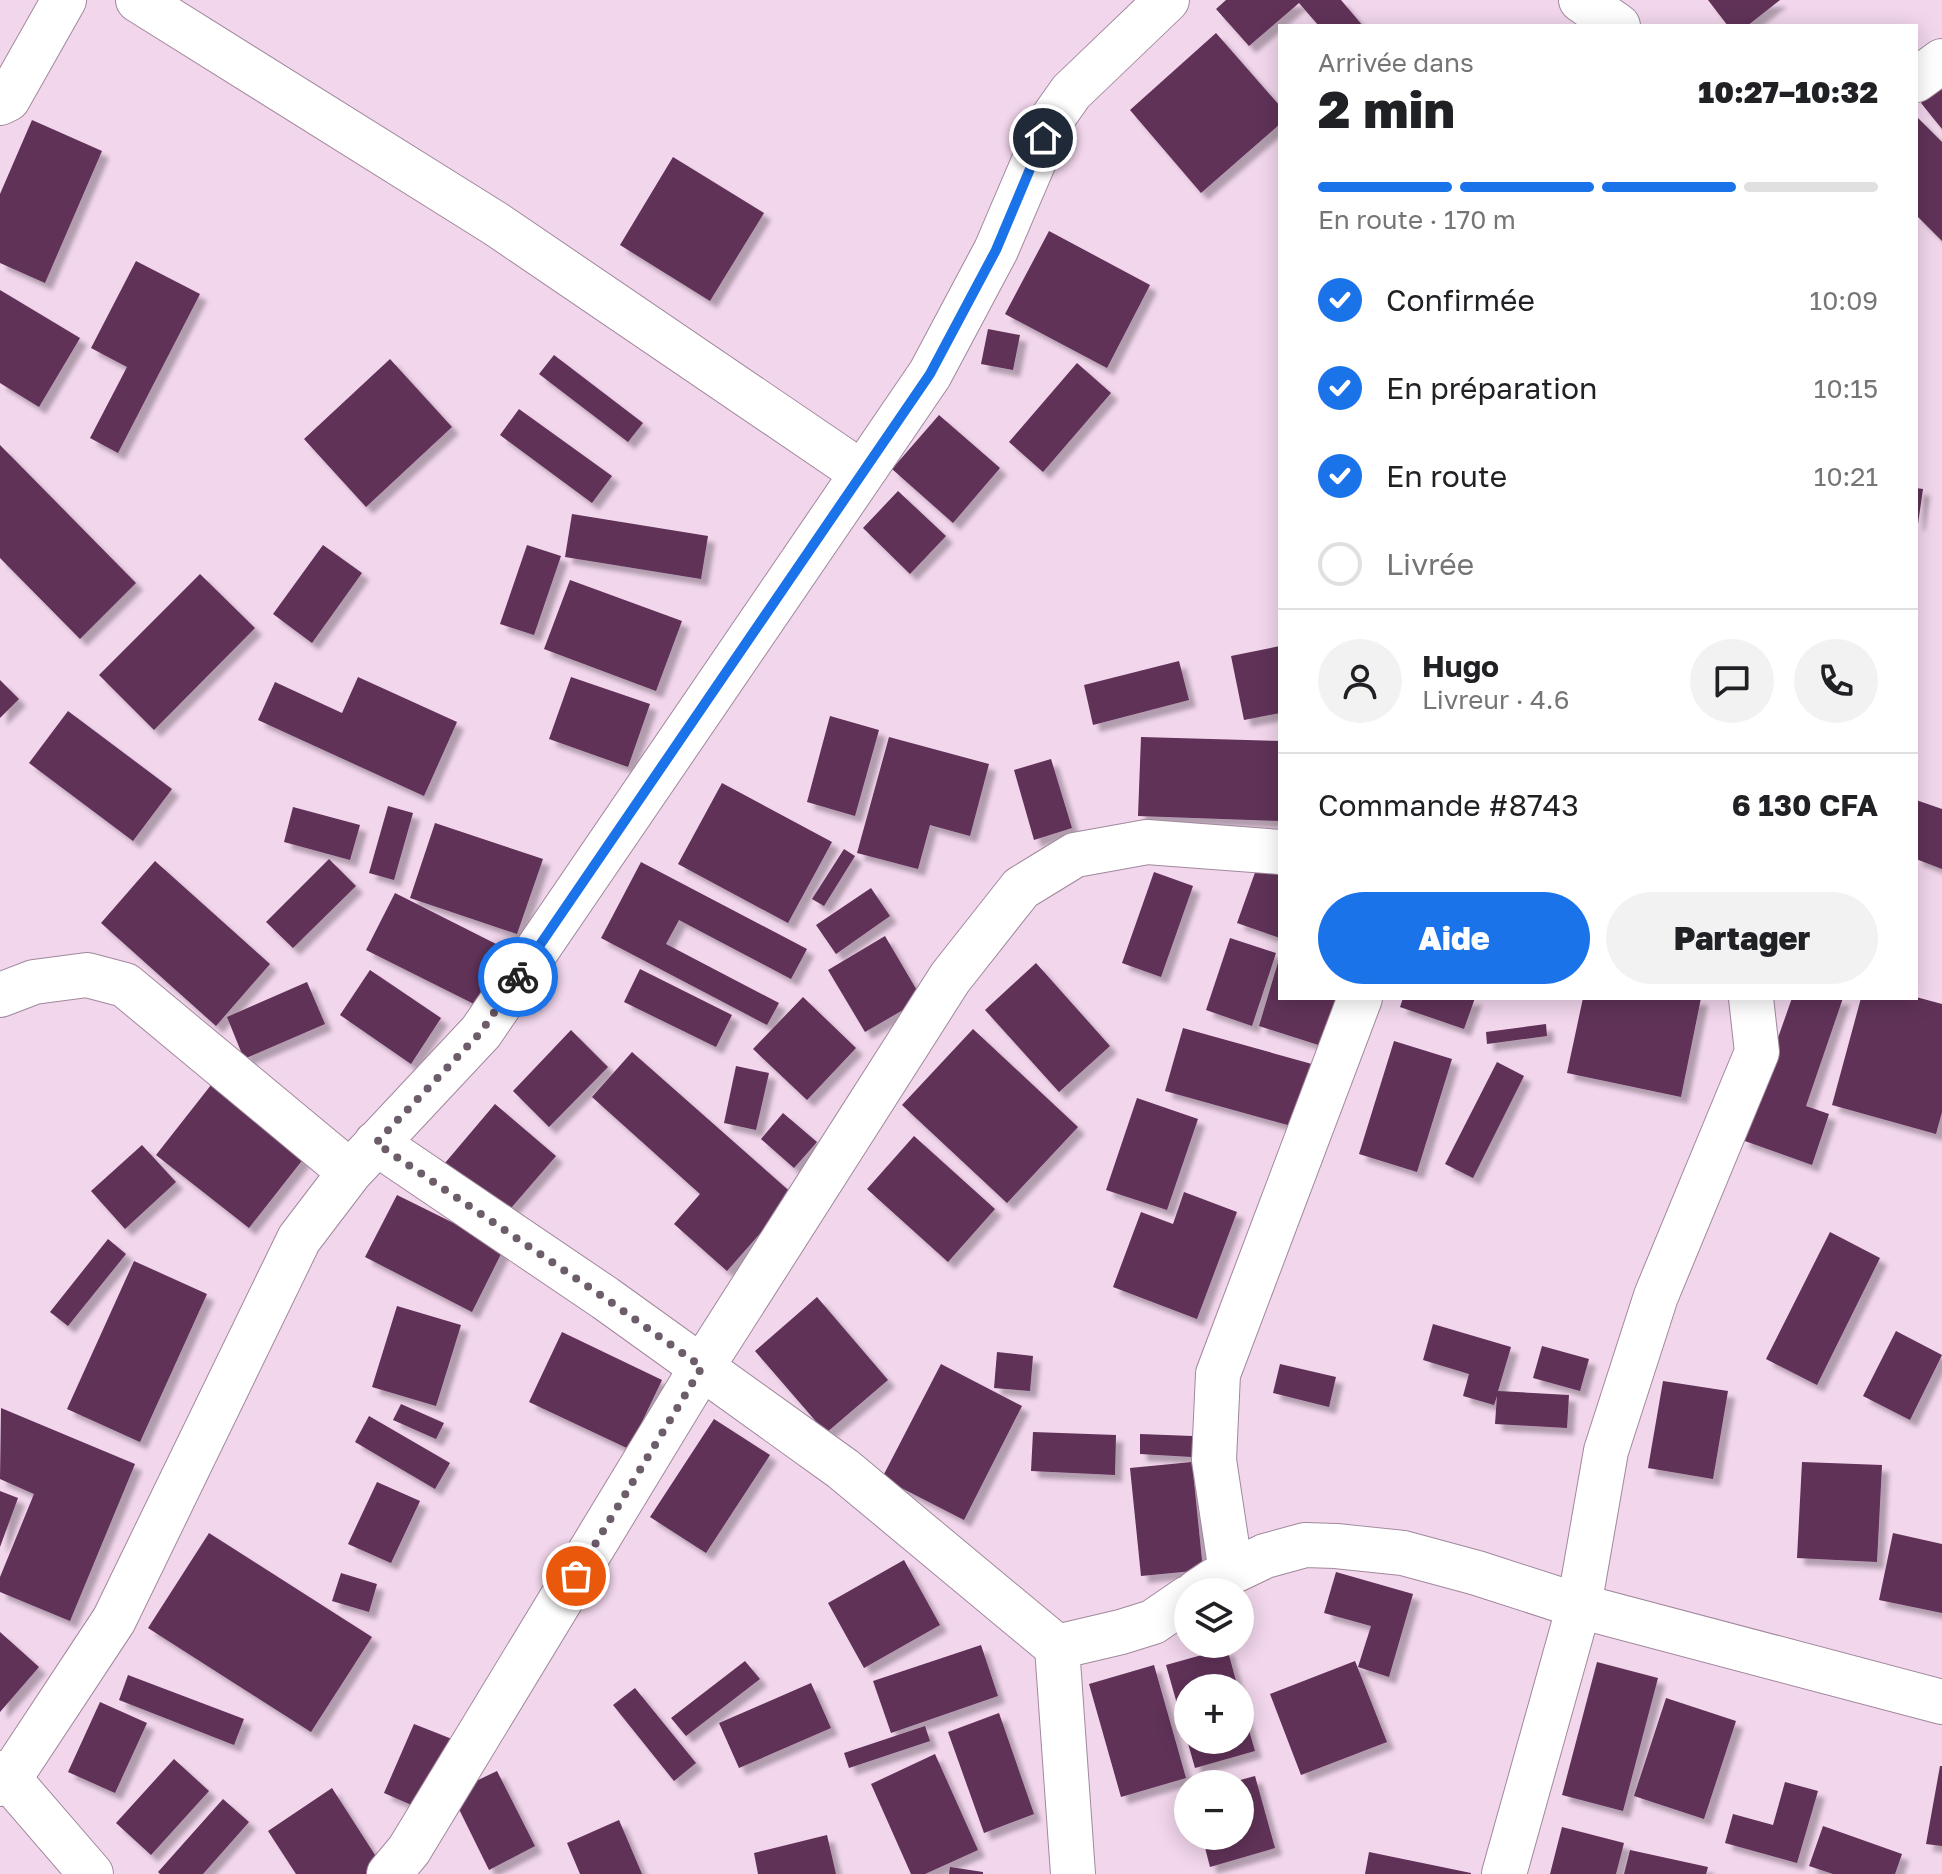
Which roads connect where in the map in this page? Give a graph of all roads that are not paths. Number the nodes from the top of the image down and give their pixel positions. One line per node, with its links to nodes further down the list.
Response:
1 (64, 0): 8 (street)
2 (138, 0): 9 (street)
3 (1167, 0): 9 (street)
4 (1581, 0): 5 (street)
5 (1615, 24)
6 (1942, 61): 7 (street)
7 (1918, 79)
8 (0, 103)
9 (862, 473): 14 (street)
10 (1278, 852): 15 (street)
11 (0, 995): 14 (street)
12 (1359, 1000): 16 (street)
13 (1751, 1000): 18 (street)
14 (363, 1157): 15 (street); 22 (street)
15 (702, 1367): 20 (street); 24 (street)
16 (1214, 1578)
17 (1222, 1578): 18 (street)
18 (1579, 1606): 21 (street); 26 (street)
19 (1174, 1608): 20 (street)
20 (1057, 1647): 25 (street)
21 (1942, 1702)
22 (3, 1779): 23 (street)
23 (91, 1874)
24 (389, 1874)
25 (1073, 1874)
26 (1504, 1874)

